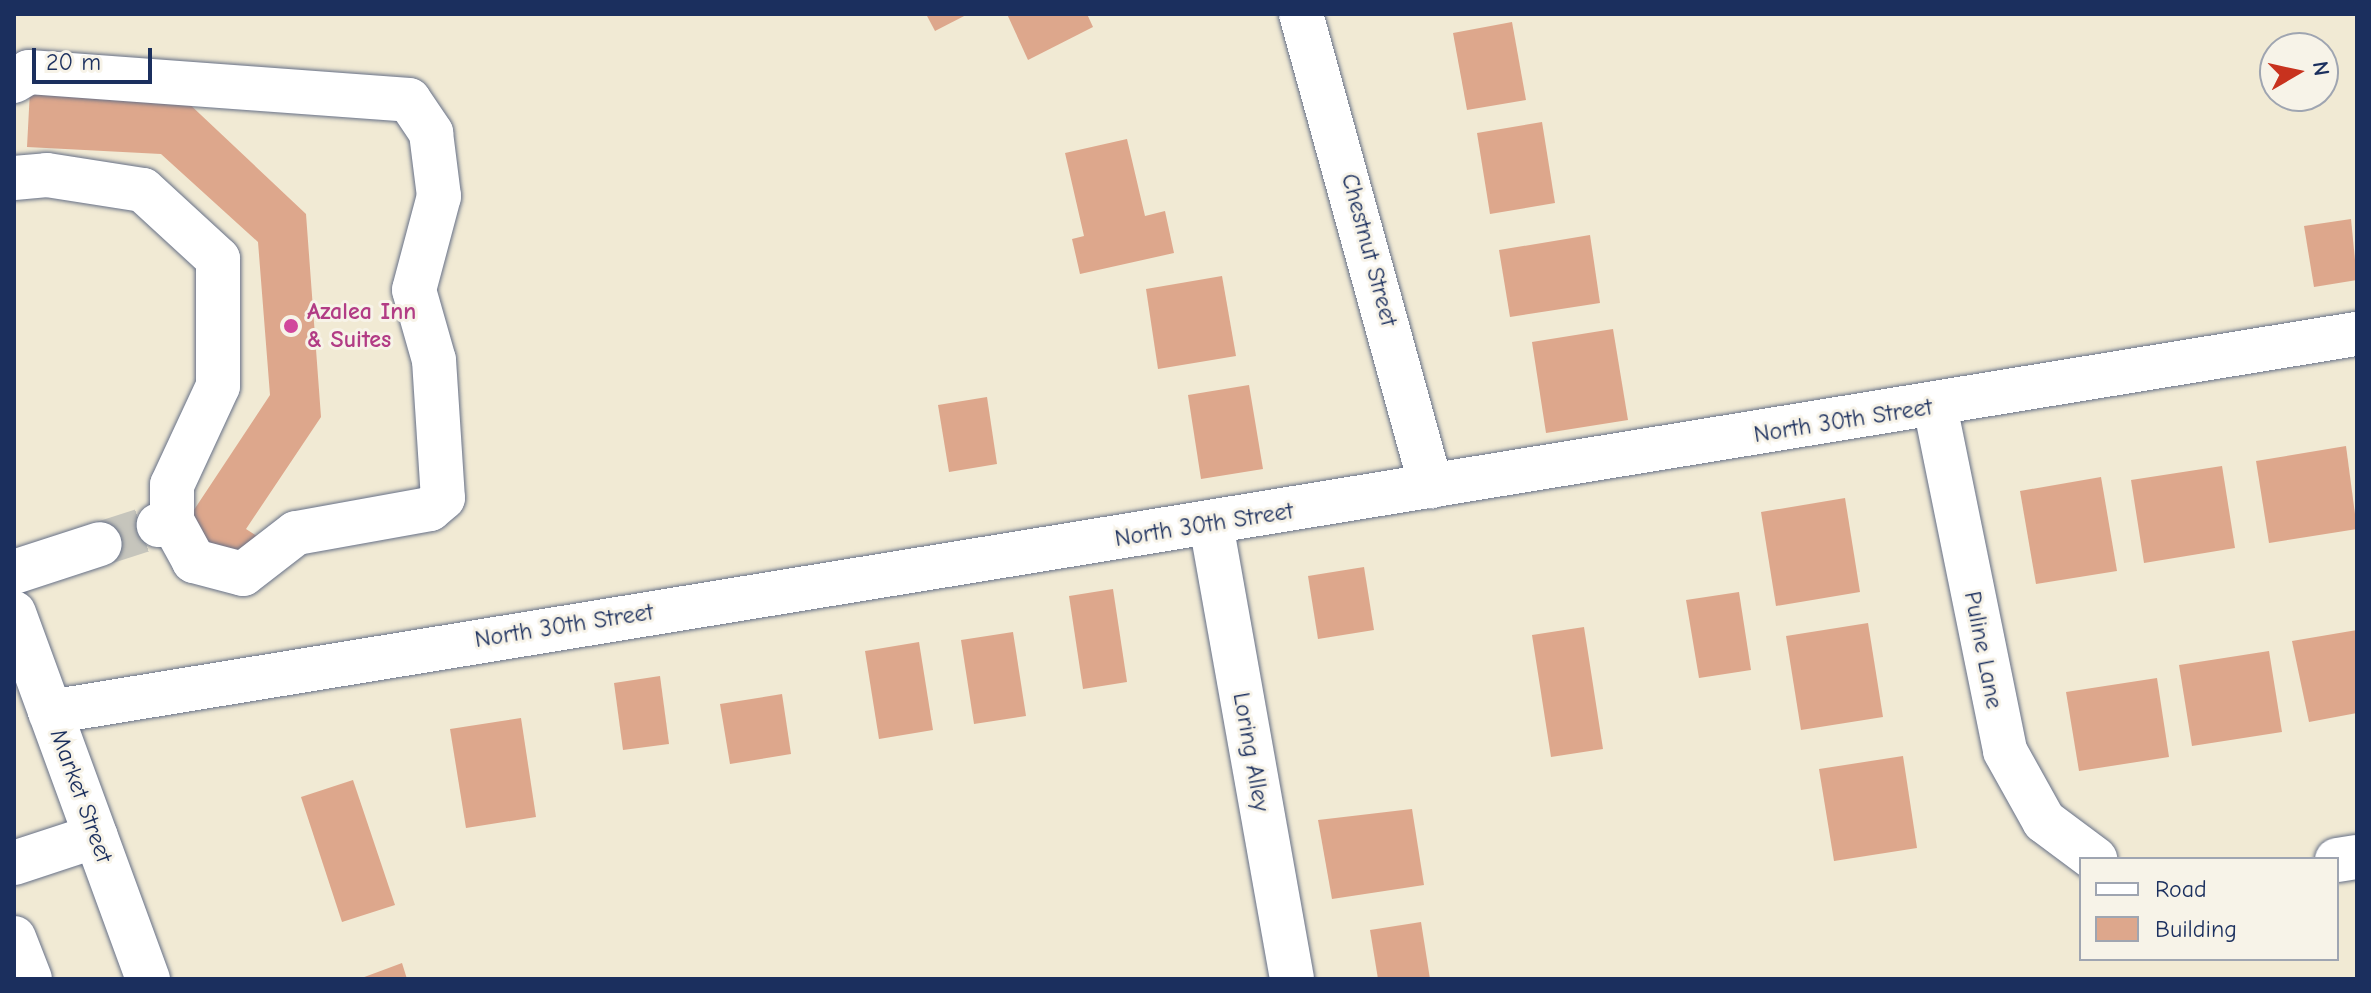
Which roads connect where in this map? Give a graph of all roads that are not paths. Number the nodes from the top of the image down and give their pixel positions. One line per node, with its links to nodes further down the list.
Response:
1 (1301, 14): 6 (street, Chestnut Street)
2 (14, 81): 3 (street)
3 (20, 170)
4 (2357, 334): 5 (street, North 30th Street)
5 (1935, 406): 6 (street, North 30th Street); 13 (street, Puline Lane)
6 (1431, 486): 7 (street, North 30th Street)
7 (1211, 524): 11 (street, North 30th Street); 16 (street, Loring Alley)
8 (100, 544): 9 (street)
9 (14, 572)
10 (17, 630): 11 (street, Market Street)
11 (50, 712): 12 (street, Market Street)
12 (96, 836): 14 (street); 15 (street, Market Street)
13 (2092, 857)
14 (14, 863)
15 (148, 979)
16 (1292, 979)

